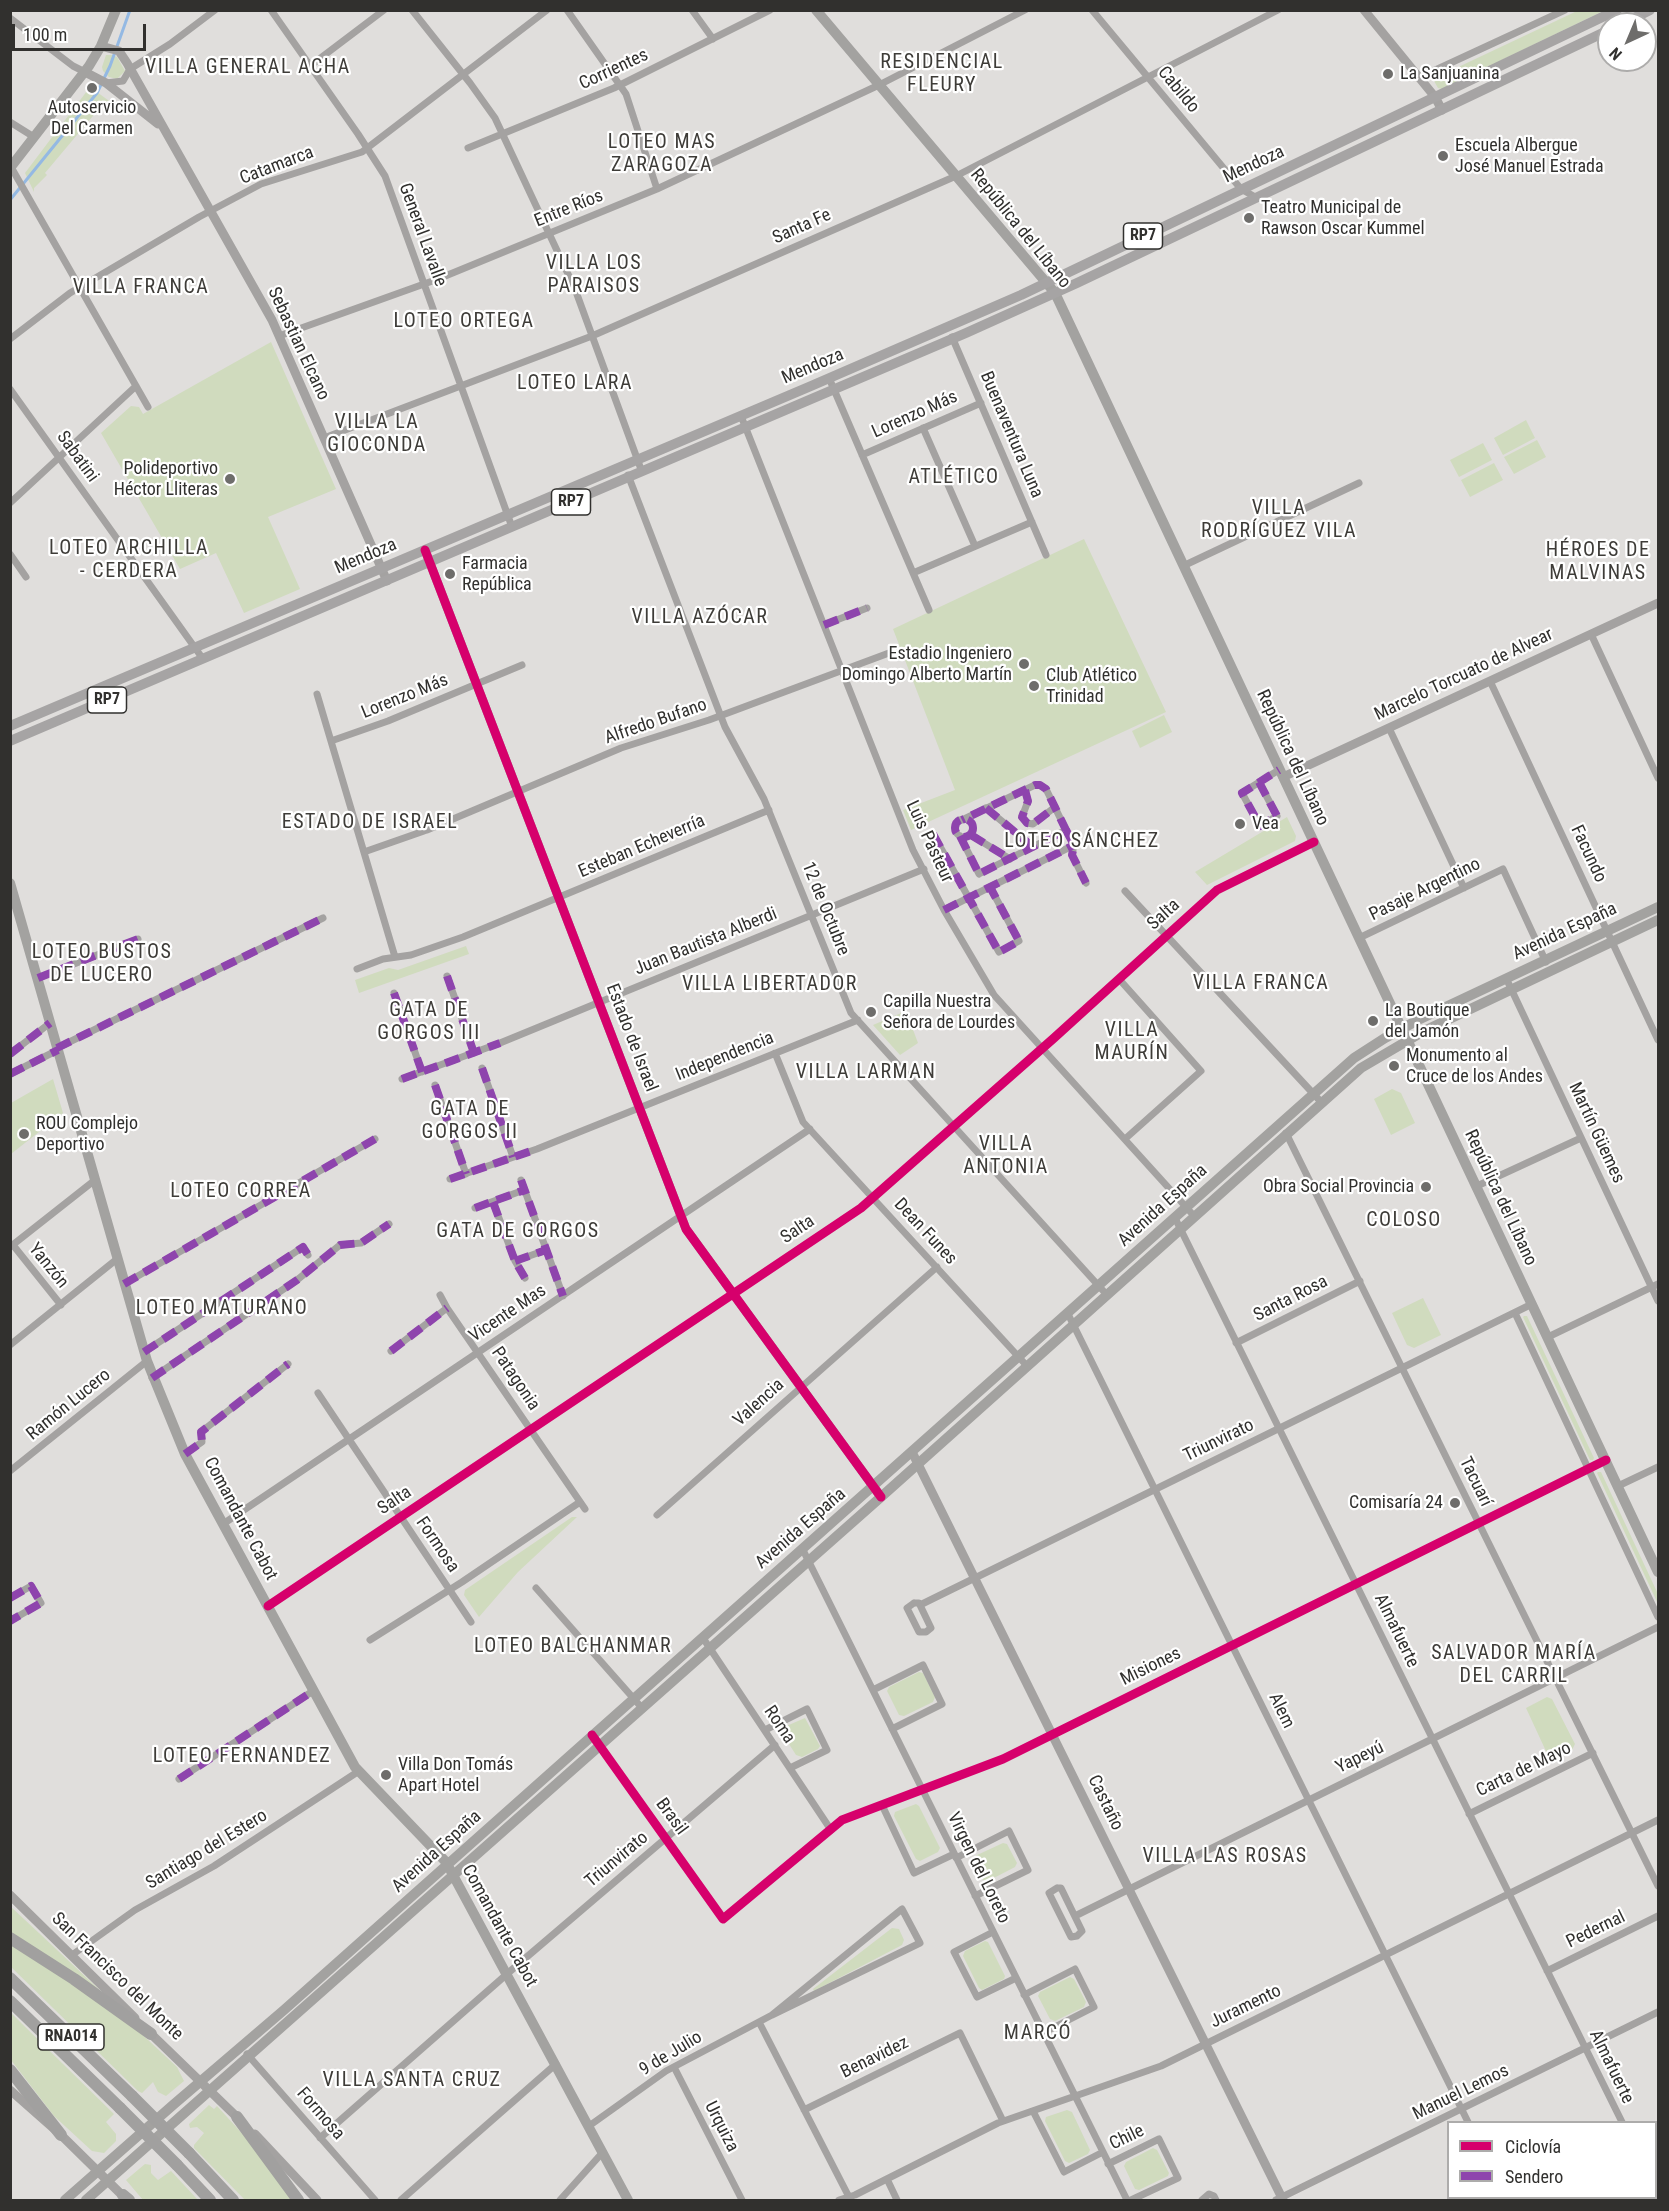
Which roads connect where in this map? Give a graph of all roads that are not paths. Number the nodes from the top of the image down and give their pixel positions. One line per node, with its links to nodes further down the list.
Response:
1 (116, 10): 20 (main road)
2 (215, 10): 22 (street)
3 (271, 10): 21 (street, General Lavalle)
4 (384, 10): 21 (street)
5 (412, 10): 24 (street)
6 (547, 10): 24 (street, Catamarca)
7 (567, 10): 28 (street)
8 (692, 10): 19 (street)
9 (770, 10): 19 (street, Corrientes)
10 (816, 10): 29 (main road, República del Líbano)
11 (1025, 10): 29 (street, Entre Ríos)
12 (1092, 10): 25 (street, Cabildo)
13 (1278, 10): 25 (street, Santa Fe)
14 (1364, 10): 26 (street)
15 (1565, 10): 26 (street)
16 (1617, 10): 30 (main road, Mendoza / RP7)
17 (10, 18): 23 (street, Sebastian Elcano)
18 (1597, 36): 31 (main road, Mendoza / RP7)
19 (713, 39): 28 (street, Corrientes)
20 (100, 46): 22 (street, Sebastian Elcano); 23 (main road)
21 (310, 66): 36 (street, General Lavalle)
22 (130, 69): 27 (street); 33 (street, Sebastian Elcano)
23 (85, 72): 27 (street, Sebastian Elcano); 35 (main road)
24 (463, 75): 34 (street); 36 (street, Catamarca)
25 (1148, 77): 39 (street, Santa Fe); 41 (street, Cabildo)
26 (1421, 79): 30 (street)
27 (106, 83): 33 (street, Sebastian Elcano)
28 (620, 85): 34 (street, Corrientes); 40 (street)
29 (879, 85): 39 (main road, República del Líbano); 40 (street, Entre Ríos)
30 (1435, 97): 31 (street); 41 (main road, Mendoza / RP7)
31 (1442, 110): 42 (main road, Mendoza / RP7)
32 (10, 122): 35 (street)
33 (163, 128): 44 (street, Sebastian Elcano)
34 (503, 134): 37 (street, Corrientes); 45 (street)
35 (34, 137): 38 (main road)
36 (367, 148): 44 (street, Catamarca); 47 (street, General Lavalle)
37 (468, 148)
38 (11, 168): 48 (street)
39 (956, 176): 46 (main road, República del Líbano); 52 (street, Santa Fe)
40 (657, 189): 45 (street, Entre Ríos)
41 (1241, 189): 42 (street, Cabildo); 43 (street); 46 (main road, Mendoza / RP7)
42 (1257, 198): 43 (main road, Mendoza / RP7)
43 (1232, 210): 49 (main road, Mendoza / RP7)
44 (210, 212): 48 (street, Catamarca); 51 (street, Sebastian Elcano)
45 (549, 233): 47 (street, Entre Ríos); 52 (street)
46 (1046, 282): 49 (main road, República del Líbano); 50 (main road, Mendoza / RP7)
47 (424, 284): 51 (street, Entre Ríos); 57 (street, General Lavalle)
48 (80, 287): 53 (street, Catamarca); 56 (street)
49 (1055, 293): 54 (main road, Mendoza / RP7); 82 (main road, República del Líbano)
50 (948, 327): 54 (street, Buenaventura Luna); 55 (main road, Mendoza / RP7)
51 (279, 336): 65 (street, Sebastian Elcano)
52 (592, 336): 57 (street, Santa Fe); 68 (street)
53 (10, 339)
54 (953, 339): 59 (main road, Mendoza / RP7); 60 (street, Buenaventura Luna)
55 (829, 378): 59 (street); 62 (main road, Mendoza / RP7)
56 (136, 386): 61 (street); 67 (street)
57 (461, 386): 65 (street, Santa Fe); 74 (street, General Lavalle)
58 (10, 389): 67 (street, Sabatini)
59 (835, 390): 63 (main road, Mendoza / RP7); 66 (street)
60 (981, 403): 64 (street, Lorenzo Más); 75 (street, Buenaventura Luna)
61 (148, 407)
62 (741, 416): 63 (street, Luis Pasteur); 68 (main road, Mendoza / RP7)
63 (746, 428): 70 (main road, Mendoza / RP7); 90 (street, Luis Pasteur)
64 (923, 428): 66 (street, Lorenzo Más); 77 (street)
65 (324, 438): 83 (street, Sebastian Elcano)
66 (862, 455): 84 (street)
67 (59, 458): 73 (street); 92 (street, Sabatini)
68 (637, 460): 69 (main road, Mendoza / RP7); 70 (street)
69 (625, 465): 71 (street, 12 de Octubre); 74 (main road, Mendoza / RP7)
70 (642, 472): 71 (main road, Mendoza / RP7)
71 (630, 477): 76 (main road, Mendoza / RP7); 100 (street, 12 de Octubre)
72 (1359, 483): 82 (street)
73 (10, 503)
74 (508, 515): 76 (street, General Lavalle); 78 (main road, Mendoza / RP7)
75 (1032, 522): 77 (street); 80 (street, Buenaventura Luna)
76 (513, 527): 81 (main road, Mendoza / RP7)
77 (975, 546): 84 (street)
78 (425, 550): 81 (street, Estado de Israel); 83 (main road, Mendoza / RP7)
79 (10, 554): 85 (street)
80 (1046, 555)
81 (430, 562): 86 (main road, Mendoza / RP7); 98 (street, Estado de Israel)
82 (1184, 566): 105 (main road, República del Líbano)
83 (381, 569): 86 (street, Sebastian Elcano); 92 (main road, Mendoza / RP7)
84 (913, 573): 89 (street)
85 (26, 577)
86 (387, 581): 94 (main road, Mendoza / RP7)
87 (1659, 603): 91 (street, Marcelo Torcuato de Alvear)
88 (867, 608): 90 (street)
89 (929, 609)
90 (824, 625): 96 (street, Luis Pasteur)
91 (1591, 634): 97 (street, Marcelo Torcuato de Alvear); 106 (street)
92 (195, 648): 94 (street, Sabatini); 101 (main road, Mendoza / RP7)
93 (897, 650): 96 (street, Alfredo Bufano)
94 (203, 659): 103 (main road, Mendoza / RP7)
95 (522, 665): 98 (street, Lorenzo Más)
96 (842, 671): 100 (street, Alfredo Bufano); 123 (street, Luis Pasteur)
97 (1490, 681): 102 (street, Marcelo Torcuato de Alvear); 136 (street, Facundo)
98 (478, 684): 104 (street, Lorenzo Más); 109 (street, Estado de Israel)
99 (317, 694): 104 (street)
100 (721, 716): 109 (street, Alfredo Bufano); 112 (street, 12 de Octubre)
101 (10, 726)
102 (1389, 728): 105 (street, Marcelo Torcuato de Alvear); 127 (street)
103 (10, 741)
104 (331, 741): 121 (street)
105 (1281, 774): 107 (street); 118 (main road, República del Líbano)
106 (1659, 778)
107 (1259, 782): 107 (street)
108 (1024, 790): 110 (street); 110 (street); 111 (street)
109 (519, 791): 121 (street, Alfredo Bufano); 130 (street, Estado de Israel)
110 (1055, 807): 114 (street)
111 (986, 808): 113 (street); 120 (street)
112 (769, 810): 130 (street, Esteban Echeverría); 133 (street, 12 de Octubre)
113 (962, 819): 116 (street); 117 (street)
114 (1066, 830): 119 (street); 120 (street)
115 (933, 834): 129 (street)
116 (970, 834): 117 (street); 122 (street)
117 (960, 836): 122 (street)
118 (1314, 842): 137 (street, Salta); 138 (main road, República del Líbano)
119 (1074, 845): 125 (street); 126 (street)
120 (1033, 847): 122 (street)
121 (364, 852): 141 (street)
122 (1010, 859)
123 (924, 869): 132 (street, Luis Pasteur); 133 (street, Juan Bautista Alberdi)
124 (10, 883): 146 (main road, Comandante Cabot)
125 (1086, 883)
126 (990, 887): 129 (street); 129 (street)
127 (1464, 888): 138 (street, Pasaje Argentino); 142 (street, Pasaje Argentino)
128 (1125, 891): 137 (street)
129 (969, 897): 132 (street)
130 (558, 898): 141 (street, Esteban Echeverría); 151 (street, Estado de Israel)
131 (1659, 906): 136 (main road, Avenida España)
132 (944, 910): 157 (street, Luis Pasteur)
133 (812, 915): 151 (street, Juan Bautista Alberdi); 152 (street, 12 de Octubre)
134 (323, 918): 158 (street)
135 (1659, 920): 140 (main road, Avenida España)
136 (1607, 931): 140 (street, Facundo); 142 (main road, Avenida España)
137 (1167, 936): 148 (street, Salta); 167 (street)
138 (1359, 938): 154 (main road, República del Líbano)
139 (138, 939): 146 (street)
140 (1612, 942): 144 (main road, Avenida España); 156 (street, Facundo)
141 (395, 957): 143 (street, Esteban Echeverría)
142 (1545, 960): 144 (street); 147 (main road, Avenida España)
143 (357, 969)
144 (1550, 971): 149 (main road, Avenida España)
145 (447, 976): 159 (street)
146 (38, 978): 153 (main road, Comandante Cabot)
147 (1506, 978): 149 (street, Martín Güemes); 154 (main road, Avenida España)
148 (1119, 979): 157 (street, Salta); 176 (street)
149 (1511, 990): 155 (main road, Avenida España); 174 (street, Martín Güemes)
150 (394, 993): 163 (street)
151 (599, 1002): 159 (street, Juan Bautista Alberdi); 169 (street, Estado de Israel)
152 (858, 1020): 160 (street, Independencia); 171 (street, 12 de Octubre)
153 (50, 1023): 158 (main road, Comandante Cabot); 161 (street)
154 (1402, 1028): 155 (main road, República del Líbano); 167 (main road, Avenida España)
155 (1407, 1040): 168 (main road, Avenida España); 182 (main road, República del Líbano)
156 (1659, 1040)
157 (1042, 1048): 171 (street, Salta); 176 (street, Luis Pasteur)
158 (58, 1049): 164 (street); 180 (main road, Comandante Cabot)
159 (474, 1053): 163 (street, Juan Bautista Alberdi)
160 (775, 1053): 169 (street, Independencia); 172 (street, Dean Funes)
161 (10, 1054)
162 (482, 1068): 177 (street)
163 (422, 1072): 165 (street, Juan Bautista Alberdi)
164 (10, 1074)
165 (402, 1079)
166 (435, 1084): 178 (street)
167 (1313, 1094): 168 (street); 170 (main road, Avenida España)
168 (1322, 1103): 173 (main road, Avenida España)
169 (639, 1107): 177 (street, Independencia); 188 (street, Estado de Israel)
170 (1279, 1124): 173 (street, Tacuarí); 187 (main road, Avenida España)
171 (955, 1126): 184 (street, Salta); 202 (street, 12 de Octubre)
172 (810, 1130): 184 (street, Dean Funes); 188 (street, Vicente Mas)
173 (1287, 1134): 189 (main road, Avenida España); 200 (street, Tacuarí)
174 (1581, 1138): 182 (street); 203 (street, Martín Güemes)
175 (375, 1139): 201 (street)
176 (1125, 1139): 187 (street, Luis Pasteur)
177 (513, 1157): 178 (street, Independencia)
178 (466, 1174): 179 (street, Independencia)
179 (450, 1179)
180 (95, 1180): 193 (street); 196 (main road, Comandante Cabot)
181 (521, 1180): 183 (street)
182 (1477, 1186): 209 (main road, República del Líbano)
183 (524, 1190): 185 (street); 194 (street)
184 (874, 1198): 198 (street, Dean Funes); 204 (street, Salta)
185 (493, 1202): 186 (street); 197 (street)
186 (476, 1208)
187 (1187, 1208): 189 (street, Luis Pasteur); 190 (main road, Avenida España)
188 (681, 1216): 204 (street, Estado de Israel); 207 (street, Vicente Mas)
189 (1195, 1216): 192 (main road, Avenida España)
190 (1175, 1218): 192 (street, Almafuerte); 202 (main road, Avenida España)
191 (389, 1224): 225 (street)
192 (1180, 1230): 206 (main road, Avenida España); 216 (street, Almafuerte)
193 (12, 1246): 210 (street, Yanzón)
194 (546, 1250): 197 (street); 207 (street)
195 (308, 1256): 220 (street, Ramón Lucero)
196 (117, 1259): 201 (main road, Comandante Cabot); 210 (street)
197 (515, 1261): 199 (street)
198 (937, 1267): 221 (street, Dean Funes); 226 (street, Valencia)
199 (525, 1278)
200 (1360, 1281): 216 (street, Santa Rosa); 224 (street, Tacuarí)
201 (124, 1284): 220 (main road, Comandante Cabot)
202 (1098, 1286): 206 (street, 12 de Octubre); 213 (main road, Avenida España)
203 (1655, 1286): 208 (street, Martín Güemes); 215 (street)
204 (733, 1294): 226 (street, Estado de Israel); 229 (street, Salta)
205 (440, 1295): 211 (street, Patagonia)
206 (1107, 1295): 214 (main road, Avenida España)
207 (563, 1296): 219 (street, Vicente Mas)
208 (1659, 1301)
209 (1532, 1304): 212 (street, Triunvirato); 215 (main road, República del Líbano)
210 (61, 1305): 217 (street)
211 (447, 1308): 218 (street); 219 (street, Patagonia)
212 (1515, 1313): 224 (street, Triunvirato); 236 (street)
213 (1068, 1314): 214 (street, Alem); 221 (main road, Avenida España)
214 (1073, 1325): 223 (main road, Avenida España); 240 (street, Alem)
215 (1548, 1337): 233 (main road, República del Líbano)
216 (1236, 1343): 228 (street, Almafuerte)
217 (10, 1345)
218 (391, 1351)
219 (479, 1352): 229 (street, Patagonia); 230 (street, Vicente Mas)
220 (145, 1357): 225 (main road, Comandante Cabot); 237 (street, Ramón Lucero)
221 (1019, 1357): 223 (street, Dean Funes); 231 (main road, Avenida España)
222 (288, 1364): 232 (street)
223 (1028, 1366): 234 (main road, Avenida España)
224 (1402, 1368): 228 (street, Triunvirato); 244 (street, Tacuarí)
225 (152, 1377): 232 (main road, Comandante Cabot)
226 (801, 1388): 239 (street, Estado de Israel); 242 (street, Valencia)
227 (318, 1393): 230 (street, Formosa)
228 (1279, 1429): 240 (street, Triunvirato); 250 (street, Almafuerte)
229 (531, 1430): 243 (street, Salta); 252 (street, Patagonia)
230 (349, 1439): 243 (street, Formosa); 245 (street, Vicente Mas)
231 (912, 1452): 234 (street, Castaño); 239 (main road, Avenida España)
232 (185, 1454): 245 (main road, Comandante Cabot)
233 (1606, 1460): 236 (street, Misiones); 238 (main road, República del Líbano)
234 (918, 1464): 241 (main road, Avenida España); 249 (street, Castaño)
235 (1659, 1467): 238 (street)
236 (1588, 1469): 244 (street, Misiones); 256 (street)
237 (10, 1471)
238 (1618, 1486): 248 (main road, República del Líbano)
239 (874, 1487): 241 (street, Estado de Israel); 246 (main road, Avenida España)
240 (1155, 1490): 249 (street, Triunvirato); 262 (street, Alem)
241 (881, 1497): 247 (main road, Avenida España)
242 (657, 1515)
243 (401, 1517): 252 (street, Formosa); 255 (street, Salta)
244 (1479, 1523): 250 (street, Misiones); 264 (street, Tacuarí)
245 (223, 1524): 255 (main road, Comandante Cabot)
246 (803, 1550): 247 (street, Virgen del Loreto); 260 (main road, Avenida España)
247 (808, 1561): 263 (main road, Avenida España); 266 (street, Virgen del Loreto)
248 (1659, 1572)
249 (975, 1578): 254 (street, Triunvirato); 272 (street, Castaño)
250 (1356, 1584): 262 (street, Misiones); 273 (street, Almafuerte)
251 (536, 1588): 267 (street)
252 (449, 1590): 258 (street, Formosa); 261 (street)
253 (10, 1598): 257 (street)
254 (920, 1605)
255 (268, 1606): 265 (main road, Comandante Cabot)
256 (1659, 1617)
257 (10, 1620)
258 (471, 1623)
259 (1659, 1627): 264 (street, Yapeyú)
260 (703, 1638): 263 (street, Roma); 267 (main road, Avenida España)
261 (370, 1640)
262 (1232, 1646): 272 (street, Misiones); 281 (street, Alem)
263 (710, 1648): 268 (main road, Avenida España); 270 (street, Roma)
264 (1556, 1678): 273 (street, Yapeyú); 276 (street, Tacuarí)
265 (314, 1690): 278 (main road, Comandante Cabot); 279 (street)
266 (873, 1690): 269 (street, Virgen del Loreto); 269 (street)
267 (634, 1698): 268 (street); 271 (main road, Avenida España)
268 (642, 1708): 275 (main road, Avenida España)
269 (892, 1729): 280 (street, Virgen del Loreto)
270 (765, 1731): 274 (street, Roma); 277 (street)
271 (592, 1735): 275 (street, Brasil); 289 (main road, Avenida España)
272 (1052, 1735): 280 (street, Misiones); 292 (street, Castaño)
273 (1432, 1739): 281 (street, Yapeyú); 283 (street, Almafuerte)
274 (775, 1745): 277 (street, Roma); 287 (street, Triunvirato)
275 (600, 1746): 287 (street, Brasil); 290 (main road, Avenida España)
276 (1593, 1753): 283 (street, Carta de Mayo); 286 (street, Tacuarí)
277 (790, 1768): 285 (street, Roma)
278 (359, 1772): 289 (main road, Comandante Cabot); 301 (street, Santiago del Estero)
279 (179, 1779)
280 (922, 1790): 282 (street, Misiones); 288 (street, Virgen del Loreto)
281 (1308, 1800): 292 (street, Yapeyú); 302 (street, Alem)
282 (882, 1805): 285 (street, Misiones); 288 (street)
283 (1469, 1814): 293 (street, Almafuerte)
284 (1659, 1820): 286 (street, Juramento)
285 (831, 1830): 298 (street, Misiones)
286 (1632, 1833): 291 (street, Tacuarí); 293 (street, Juramento)
287 (666, 1838): 298 (street, Brasil); 304 (street, Triunvirato)
288 (955, 1856): 295 (street, Virgen del Loreto); 295 (street)
289 (448, 1865): 290 (main road, Comandante Cabot); 316 (main road, Avenida España)
290 (453, 1876): 304 (main road, Comandante Cabot); 316 (main road, Avenida España)
291 (1659, 1886)
292 (1129, 1889): 296 (street, Yapeyú); 314 (street, Castaño)
293 (1509, 1894): 302 (street, Juramento); 303 (street, Almafuerte)
294 (10, 1895): 301 (street, San Francisco del Monte)
295 (975, 1896): 299 (street, Virgen del Loreto)
296 (1075, 1916): 296 (street)
297 (1659, 1916): 303 (street, Pedernal)
298 (723, 1919)
299 (993, 1932): 306 (street, Virgen del Loreto); 306 (street)
300 (10, 1938): 313 (highway)
301 (72, 1955): 313 (street, San Francisco del Monte)
302 (1385, 1955): 314 (street, Juramento); 323 (street, Alem)
303 (1547, 1971): 315 (street, Almafuerte)
304 (507, 1974): 317 (main road, Comandante Cabot); 332 (street, Triunvirato)
305 (10, 1978): 344 (highway, RNA014, bridge)
306 (1016, 1978): 307 (street, Virgen del Loreto)
307 (1024, 1995): 312 (street, Virgen del Loreto); 312 (street)
308 (10, 2001): 343 (highway, RNA014, bridge)
309 (1659, 2012): 315 (street, Manuel Lemos)
310 (772, 2015): 310 (street, 9 de Julio); 311 (street, 9 de Julio)
311 (759, 2022): 318 (street, 9 de Julio); 324 (street)
312 (1043, 2033): 322 (street, Virgen del Loreto)
313 (151, 2034): 320 (street, San Francisco del Monte)
314 (1206, 2044): 322 (street, Juramento); 357 (street, Castaño)
315 (1585, 2049): 323 (street, Manuel Lemos); 329 (street, Almafuerte)
316 (245, 2052): 320 (main road, Avenida España); 332 (street, Formosa)
317 (556, 2064): 330 (main road, Comandante Cabot); 348 (street)
318 (674, 2067): 330 (street, 9 de Julio); 351 (street, Urquiza)
319 (10, 2070): 331 (highway)
320 (206, 2086): 326 (street, San Francisco del Monte); 336 (main road, Avenida España); 338 (main road, Avenida España)
321 (10, 2090): 331 (street)
322 (1075, 2096): 325 (street, Juramento); 334 (street, Virgen del Loreto)
323 (1461, 2109): 328 (street, Alem); 357 (street, Manuel Lemos)
324 (804, 2110): 327 (street, Benavidez); 339 (street)
325 (1033, 2111): 327 (street, Juramento); 334 (street, Chile)
326 (237, 2117): 345 (highway); 346 (street, San Francisco del Monte)
327 (1003, 2121): 337 (street, Juramento)
328 (1467, 2121)
329 (1621, 2121)
330 (589, 2126): 333 (main road, Comandante Cabot)
331 (61, 2135): 336 (street)
332 (320, 2138): 347 (street, Formosa)
333 (603, 2152): 349 (street); 350 (main road, Comandante Cabot)
334 (1103, 2152): 335 (street, Virgen del Loreto)
335 (1108, 2164): 354 (street, Virgen del Loreto); 354 (street, Chile)
336 (98, 2172): 338 (street); 341 (main road, Avenida España)
337 (887, 2179): 339 (street, Juramento); 353 (street)
338 (109, 2181): 340 (street); 342 (main road, Avenida España)
339 (849, 2197): 352 (street, Juramento)
340 (126, 2199)
341 (65, 2200)
342 (86, 2200)
343 (210, 2200)
344 (233, 2200)
345 (298, 2200)
346 (316, 2200)
347 (375, 2200)
348 (401, 2200)
349 (560, 2200)
350 (628, 2200)
351 (742, 2200)
352 (839, 2200)
353 (897, 2200)
354 (1129, 2200)
355 (1202, 2200): 356 (street)
356 (1216, 2200)
357 (1280, 2200)

